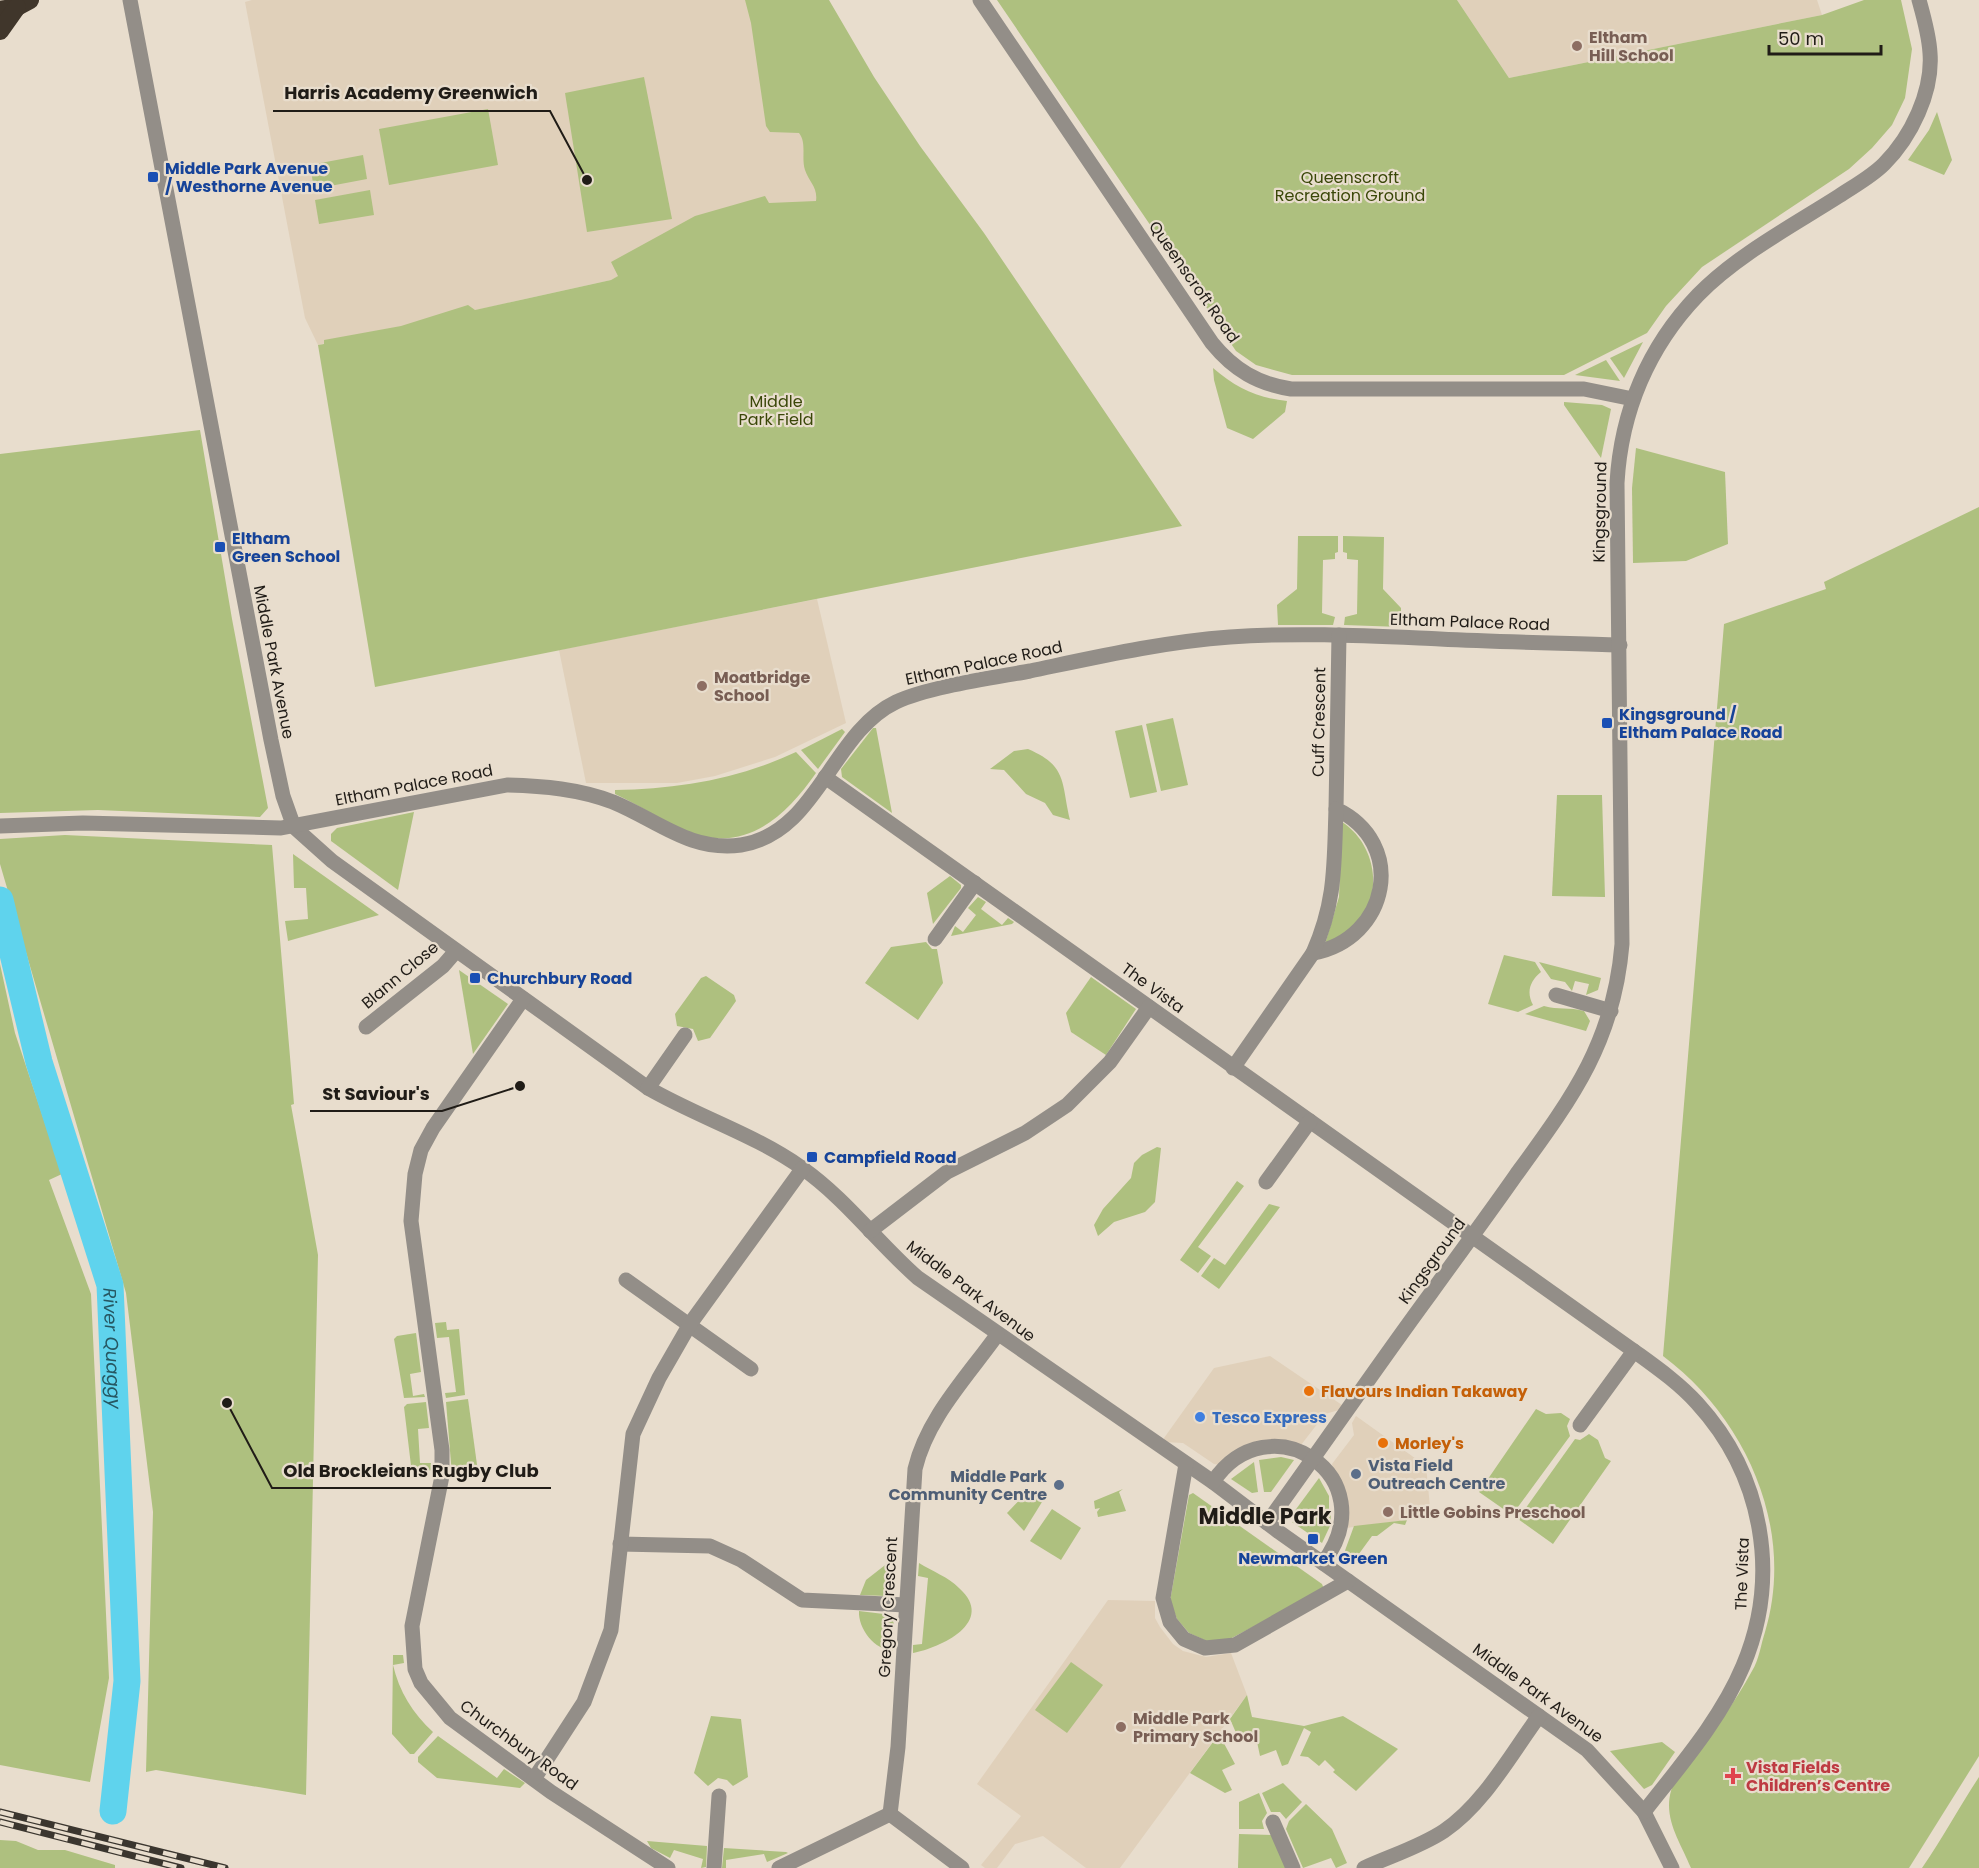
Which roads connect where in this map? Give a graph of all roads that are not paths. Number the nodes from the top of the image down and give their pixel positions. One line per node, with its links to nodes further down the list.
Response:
1 (130, 0): 12 (street, Middle Park Avenue)
2 (980, 0): 6 (street, Queenscroft Road)
3 (1919, 0): 6 (street, Kingsground)
4 (16, 6): 5 (highway)
5 (0, 31)
6 (1633, 399): 8 (street, Kingsground)
7 (1340, 635): 8 (street, Eltham Palace Road); 9 (street, Eltham Palace Road); 10 (street, Cuff Crescent)
8 (1620, 645): 20 (street, Kingsground)
9 (825, 777): 12 (street, Eltham Palace Road); 13 (street, The Vista)
10 (1336, 809): 16 (street, Cuff Crescent); 16 (street)
11 (0, 826): 12 (street, Eltham Palace Road)
12 (294, 827): 15 (street, Middle Park Avenue)
13 (975, 883): 14 (street); 19 (street, The Vista)
14 (935, 939)
15 (456, 951): 18 (street, Middle Park Avenue); 21 (street, Blann Close)
16 (1313, 953): 23 (street, Cuff Crescent)
17 (1556, 995): 20 (street)
18 (524, 999): 24 (street, Middle Park Avenue); 45 (street, Churchbury Road)
19 (1149, 1007): 23 (street, The Vista); 28 (street)
20 (1611, 1011): 29 (street, Kingsground)
21 (366, 1027)
22 (685, 1035): 24 (street)
23 (1233, 1068): 25 (street, The Vista)
24 (648, 1088): 26 (street, Middle Park Avenue)
25 (1310, 1121): 27 (street); 29 (street, The Vista)
26 (803, 1168): 28 (street, Middle Park Avenue); 31 (street)
27 (1266, 1182)
28 (870, 1231): 32 (street, Middle Park Avenue)
29 (1472, 1236): 33 (street, The Vista); 36 (street, Kingsground)
30 (626, 1280): 31 (street)
31 (690, 1324): 34 (street); 40 (street)
32 (997, 1335): 37 (street, Middle Park Avenue); 43 (street, Gregory Crescent)
33 (1634, 1351): 35 (street); 47 (street, The Vista)
34 (751, 1369)
35 (1581, 1425)
36 (1314, 1459): 38 (street); 39 (street, Kingsground); 41 (street)
37 (1186, 1464): 38 (street, Middle Park Avenue); 42 (street)
38 (1213, 1482): 39 (street, Middle Park Avenue)
39 (1268, 1523): 41 (street, Middle Park Avenue)
40 (620, 1544): 43 (street); 45 (street)
41 (1323, 1563): 42 (street, Middle Park Avenue)
42 (1348, 1581): 44 (street, Middle Park Avenue)
43 (906, 1605): 48 (street, Gregory Crescent)
44 (1539, 1716): 47 (street, Middle Park Avenue); 55 (street)
45 (534, 1779): 50 (street, Churchbury Road)
46 (719, 1796): 51 (street)
47 (1644, 1812): 56 (street, Middle Park Avenue)
48 (890, 1814): 52 (street); 53 (street)
49 (1273, 1822): 54 (street)
50 (668, 1868)
51 (714, 1868)
52 (779, 1868)
53 (962, 1868)
54 (1293, 1868)
55 (1364, 1868)
56 (1672, 1868)

